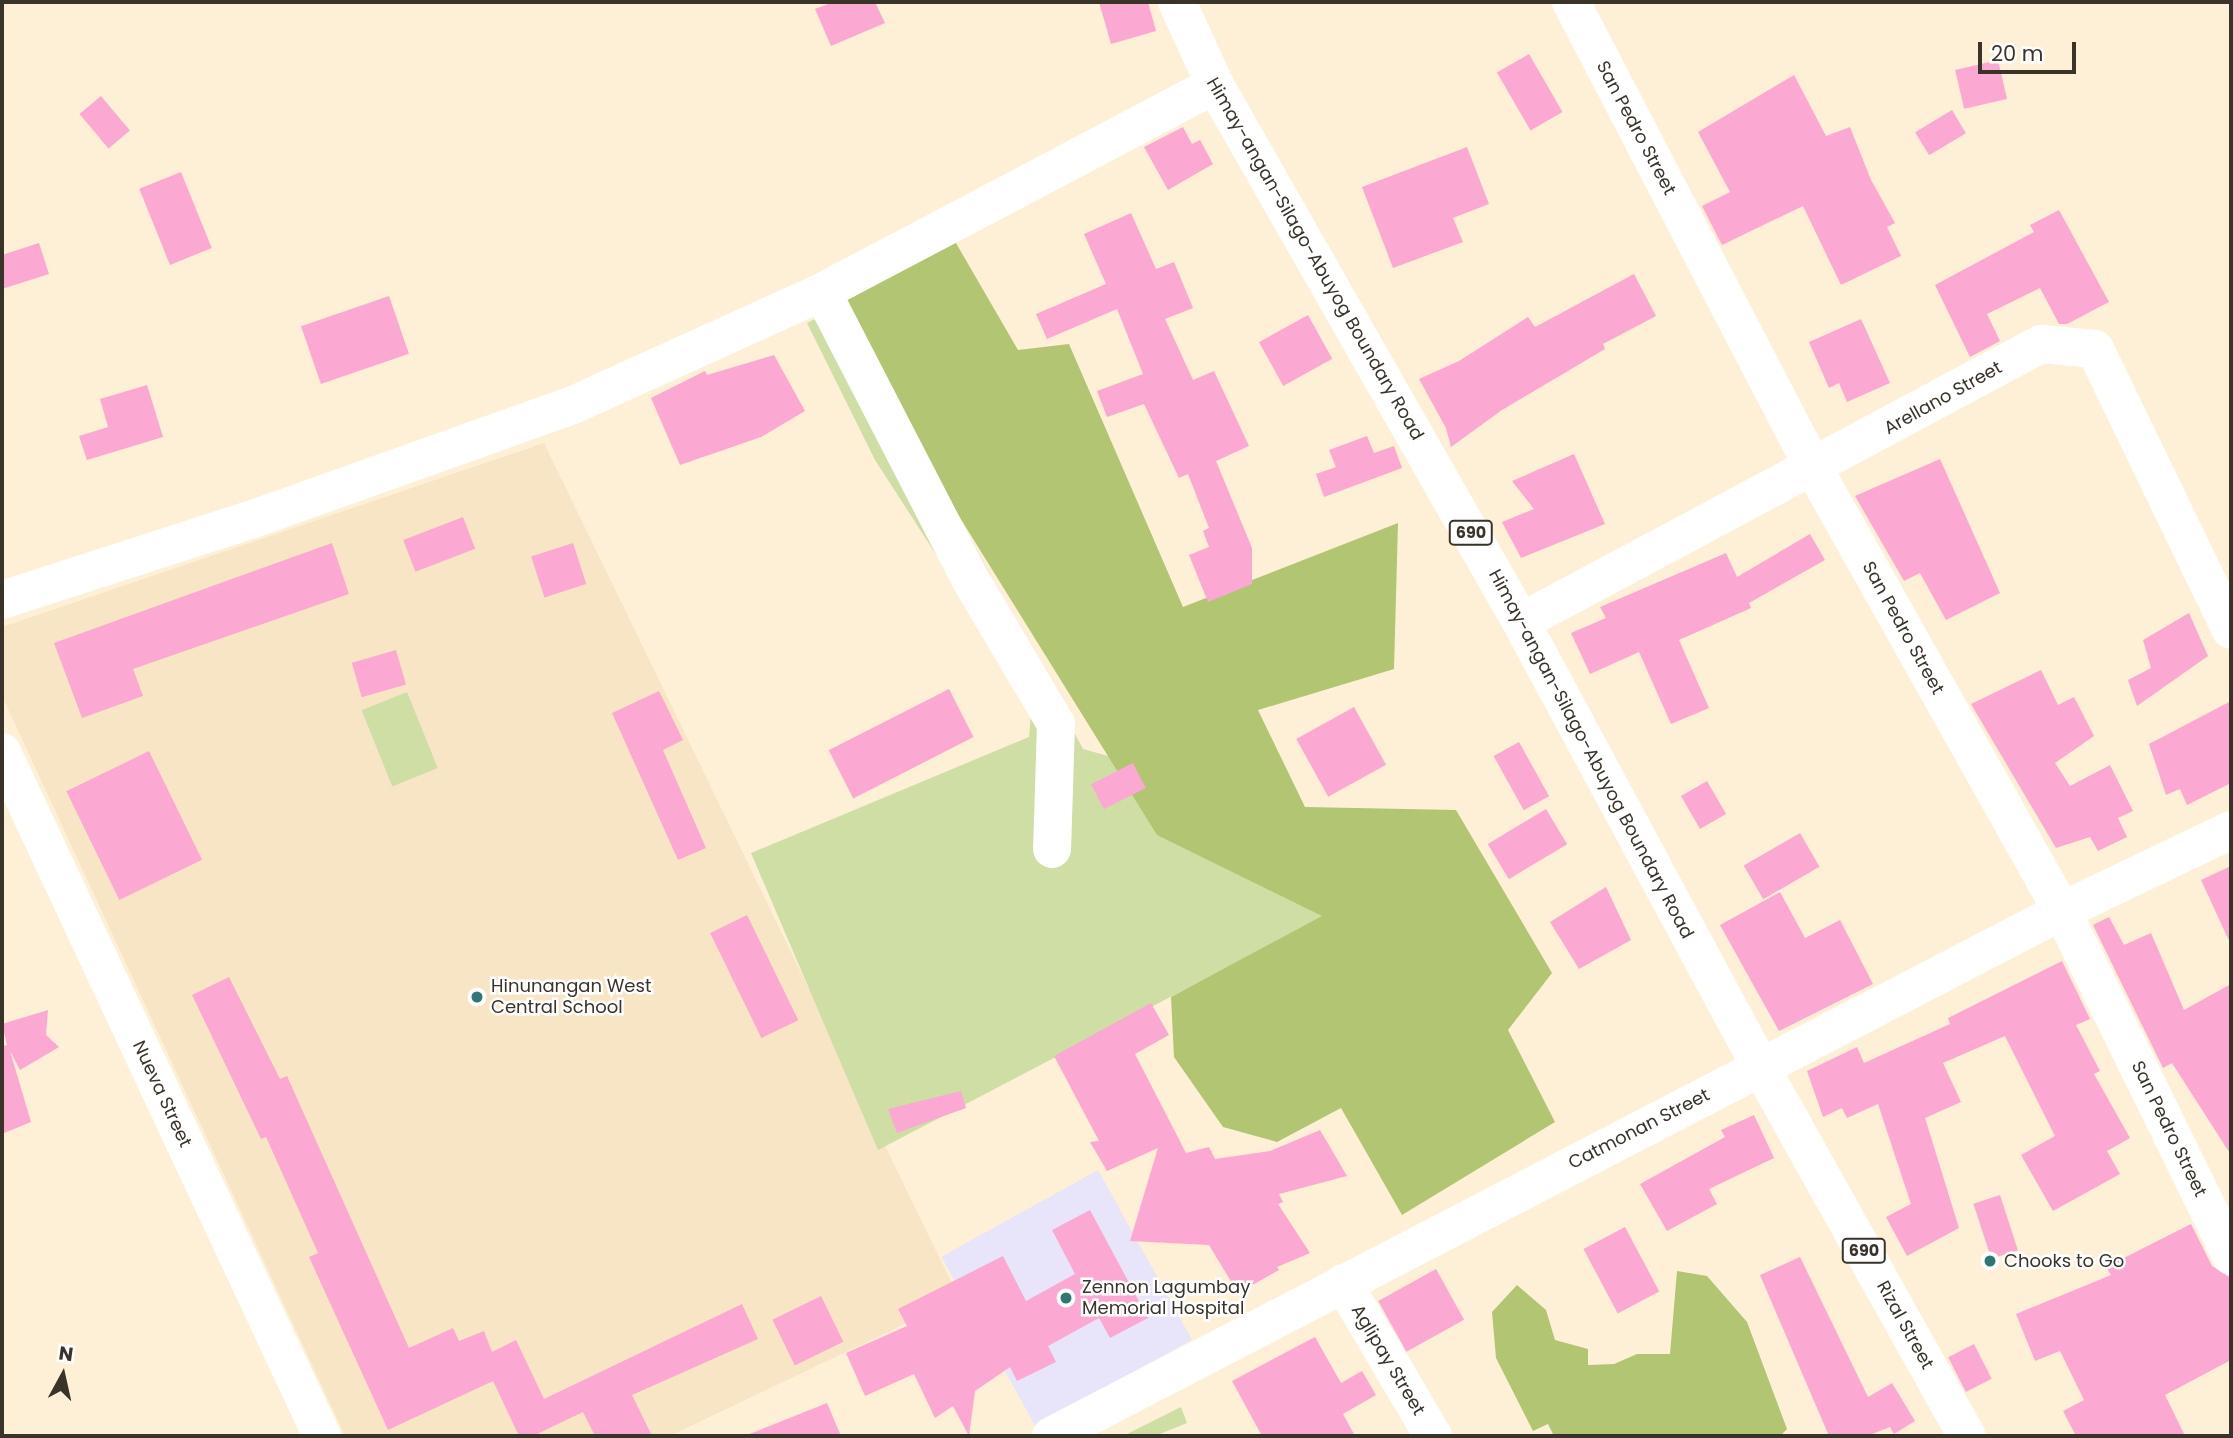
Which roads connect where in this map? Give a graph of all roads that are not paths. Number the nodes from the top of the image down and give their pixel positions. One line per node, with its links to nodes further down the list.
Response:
1 (1177, 2): 3 (street, Himay-angan-Silago-Abuyog Boundary Road / 690)
2 (1571, 2): 5 (street, San Pedro Street)
3 (1215, 85): 4 (street); 7 (street, Himay-angan-Silago-Abuyog Boundary Road / 690)
4 (822, 292): 6 (street); 11 (street)
5 (1814, 469): 7 (street, Arellano Street); 8 (street, Arellano Street); 12 (street, San Pedro Street)
6 (2, 600)
7 (1521, 622): 13 (street, Himay-angan-Silago-Abuyog Boundary Road / 690)
8 (2231, 629)
9 (2, 752): 17 (street, Nueva Street)
10 (2231, 830): 12 (street, Catmonan Street)
11 (1052, 849)
12 (2062, 911): 13 (street, Catmonan Street); 14 (street, San Pedro Street)
13 (1760, 1066): 15 (street, Catmonan Street); 16 (street, Rizal Street / 690)
14 (2231, 1256)
15 (1343, 1283): 18 (street, Catmonan Street); 19 (street, Aglipay Street)
16 (1959, 1434)
17 (322, 1436)
18 (1051, 1436)
19 (1433, 1436)

